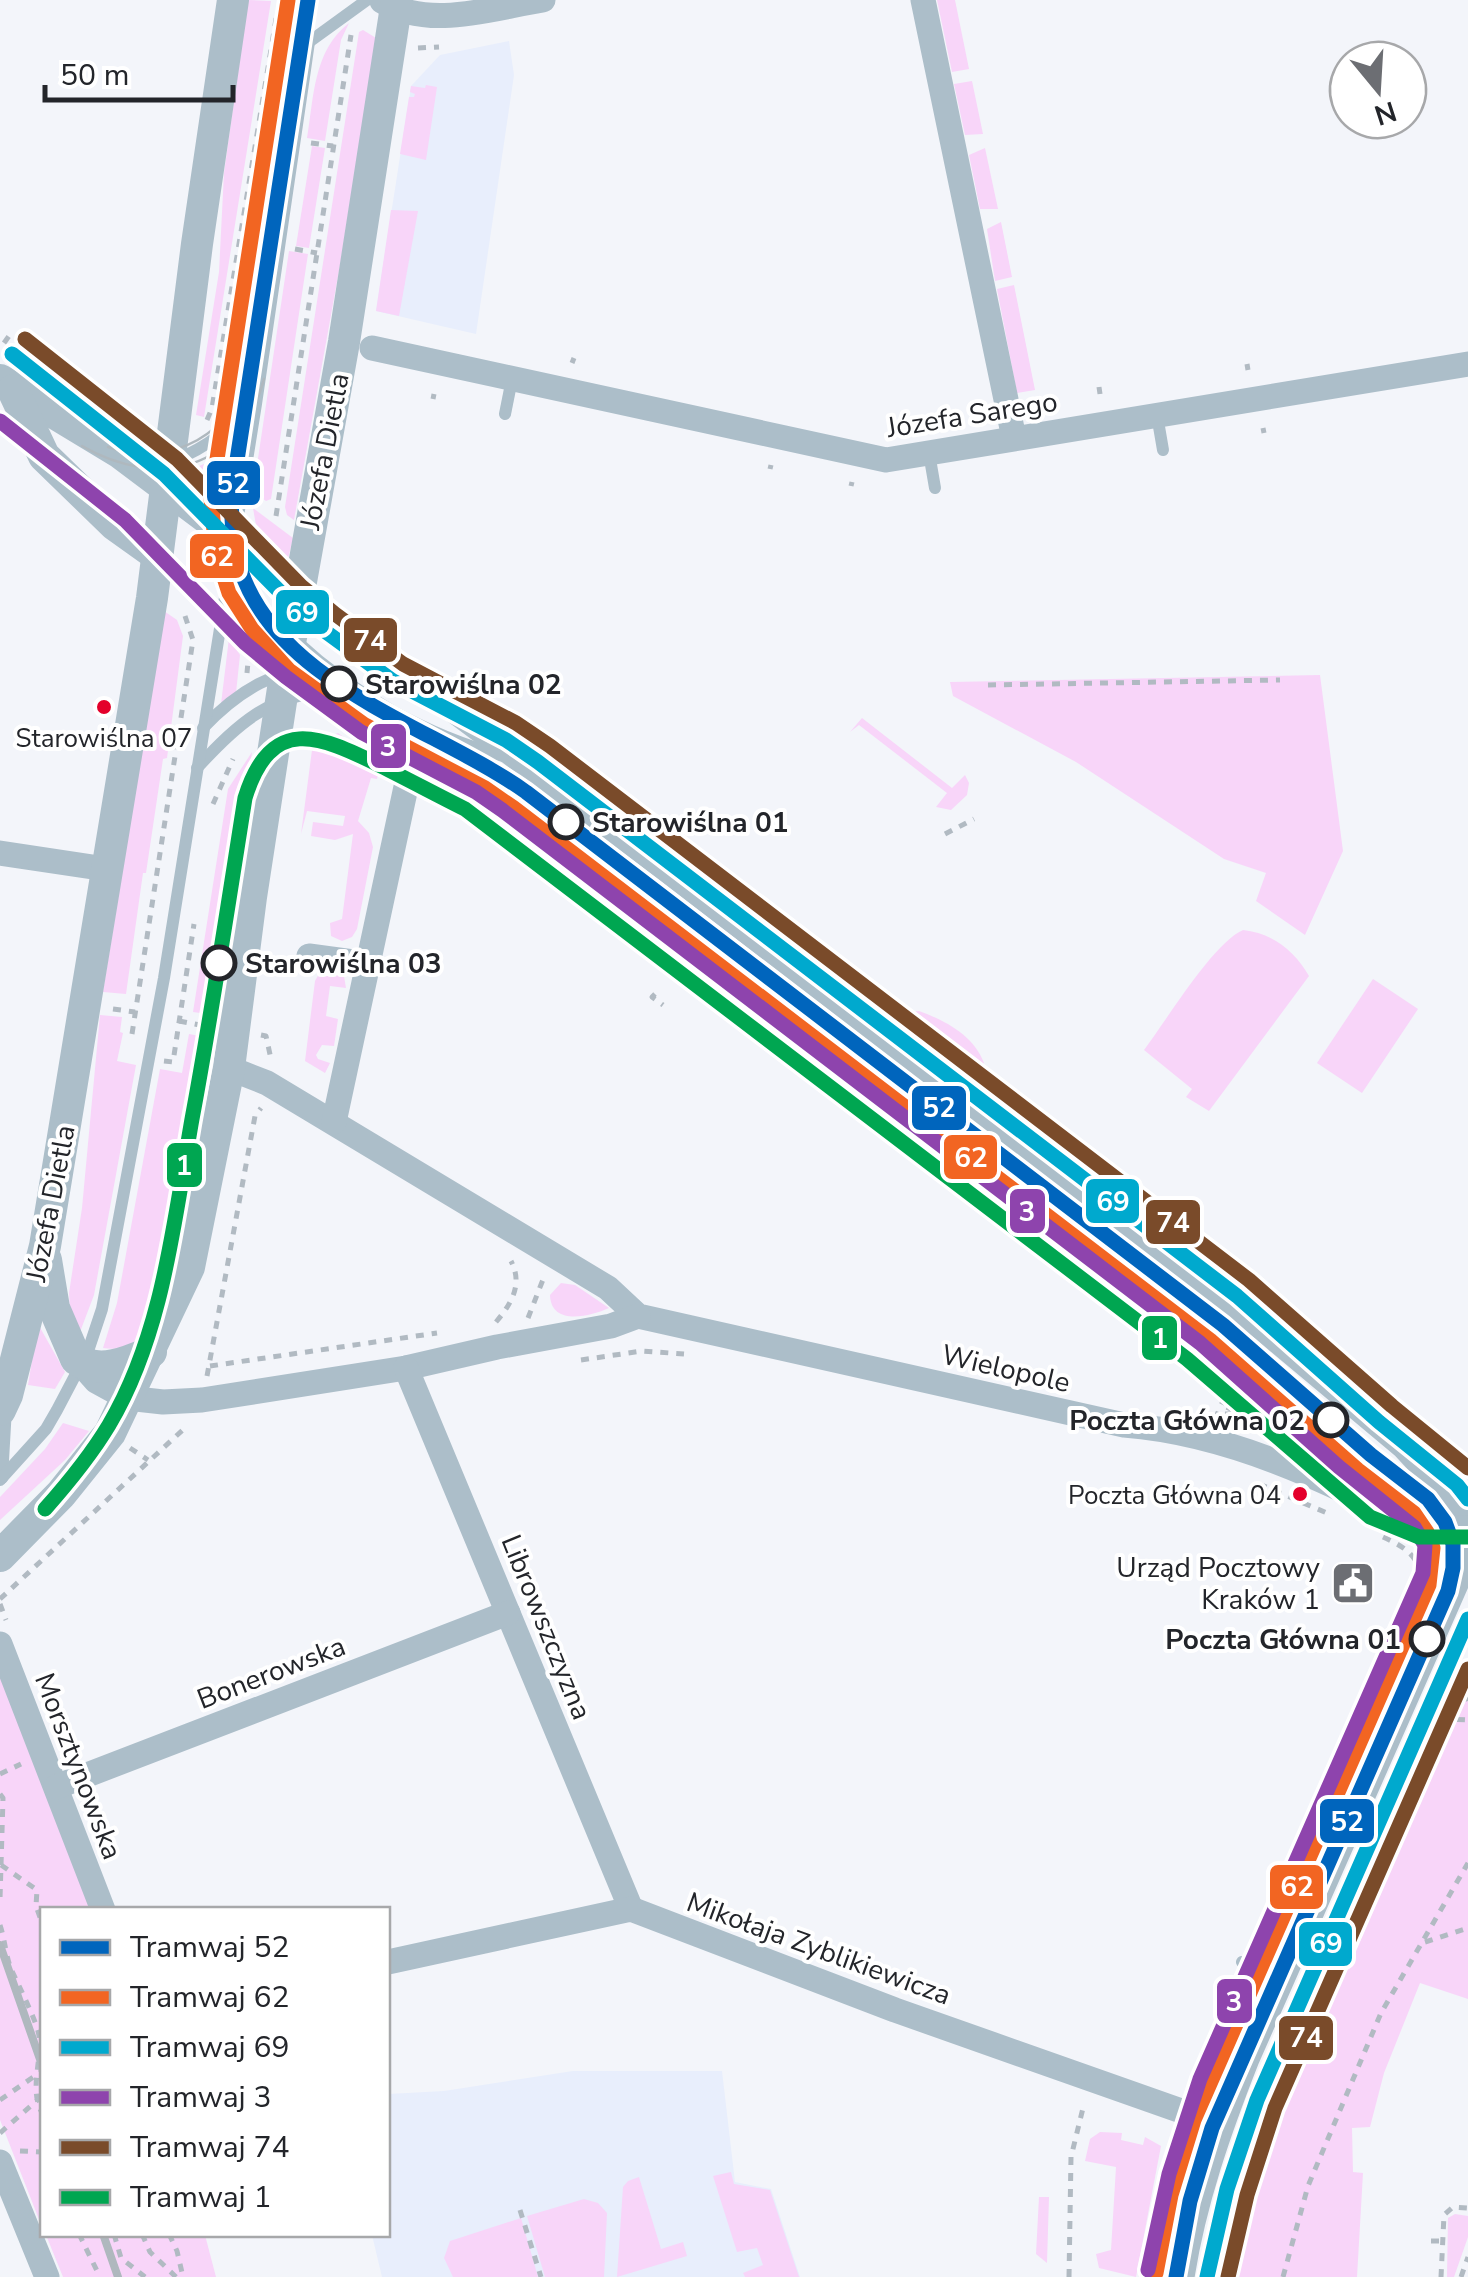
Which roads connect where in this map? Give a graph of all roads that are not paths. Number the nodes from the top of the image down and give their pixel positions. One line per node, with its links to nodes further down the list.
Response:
1 (234, 0): 17 (street, Józefa Dietla)
2 (293, 0): 6 (lane)
3 (543, 0): 5 (street)
4 (923, 0): 14 (street)
5 (386, 2): 6 (lane); 21 (street, Józefa Dietla)
6 (309, 42): 11 (lane)
7 (372, 348): 9 (street, Józefa Sarego)
8 (1468, 364): 13 (street, Józefa Sarego)
9 (512, 379): 12 (lane); 16 (street, Józefa Sarego)
10 (7, 385): 17 (street); 20 (street)
11 (258, 388): 17 (lane); 19 (lane)
12 (505, 414)
13 (1157, 415): 14 (street, Józefa Sarego); 15 (lane)
14 (1014, 438): 16 (street, Józefa Sarego)
15 (1164, 450)
16 (929, 453): 18 (lane)
17 (168, 476): 19 (street); 20 (street, Józefa Dietla)
18 (935, 488)
19 (233, 538): 21 (street); 26 (lane)
20 (157, 556): 31 (street, Józefa Dietla)
21 (298, 594): 22 (street, Józefa Dietla); 27 (street)
22 (291, 636): 23 (lane); 24 (street, Józefa Dietla)
23 (337, 676): 24 (lane); 25 (lane)
24 (283, 687): 25 (lane); 26 (lane); 28 (lane); 34 (street, Józefa Dietla)
25 (363, 695): 27 (lane)
26 (203, 728): 28 (lane)
27 (520, 760): 44 (street)
28 (195, 770): 39 (lane)
29 (406, 787): 33 (street)
30 (0, 853): 31 (street)
31 (106, 869): 36 (street, Józefa Dietla)
32 (309, 956): 33 (street)
33 (368, 964): 35 (street)
34 (229, 1068): 35 (street, Wielopole); 38 (street, Józefa Dietla)
35 (334, 1122): 37 (street, Wielopole)
36 (45, 1246): 39 (street); 42 (street, Józefa Dietla)
37 (638, 1316): 40 (street, Wielopole); 45 (street, Wielopole)
38 (151, 1352): 39 (street); 41 (street, Józefa Dietla)
39 (82, 1364): 41 (street); 43 (lane)
40 (406, 1368): 41 (street, Wielopole); 48 (street, Librowszczyzna)
41 (127, 1398): 46 (street, Józefa Dietla)
42 (4, 1403): 43 (lane)
43 (1, 1479)
44 (1468, 1516)
45 (1468, 1528)
46 (0, 1556)
47 (1468, 1557): 55 (street)
48 (508, 1613): 50 (street, Bonerowska); 52 (street, Librowszczyzna)
49 (0, 1644): 50 (street, Morsztynowska)
50 (56, 1787): 51 (street, Morsztynowska)
51 (102, 1907)
52 (631, 1909): 53 (street); 56 (street, Mikołaja Zyblikiewicza)
53 (390, 1962)
54 (1242, 1962): 55 (lane)
55 (1282, 1981): 56 (street)
56 (1221, 2125): 59 (street)
57 (6, 2156): 58 (street)
58 (47, 2277)
59 (1182, 2277)

